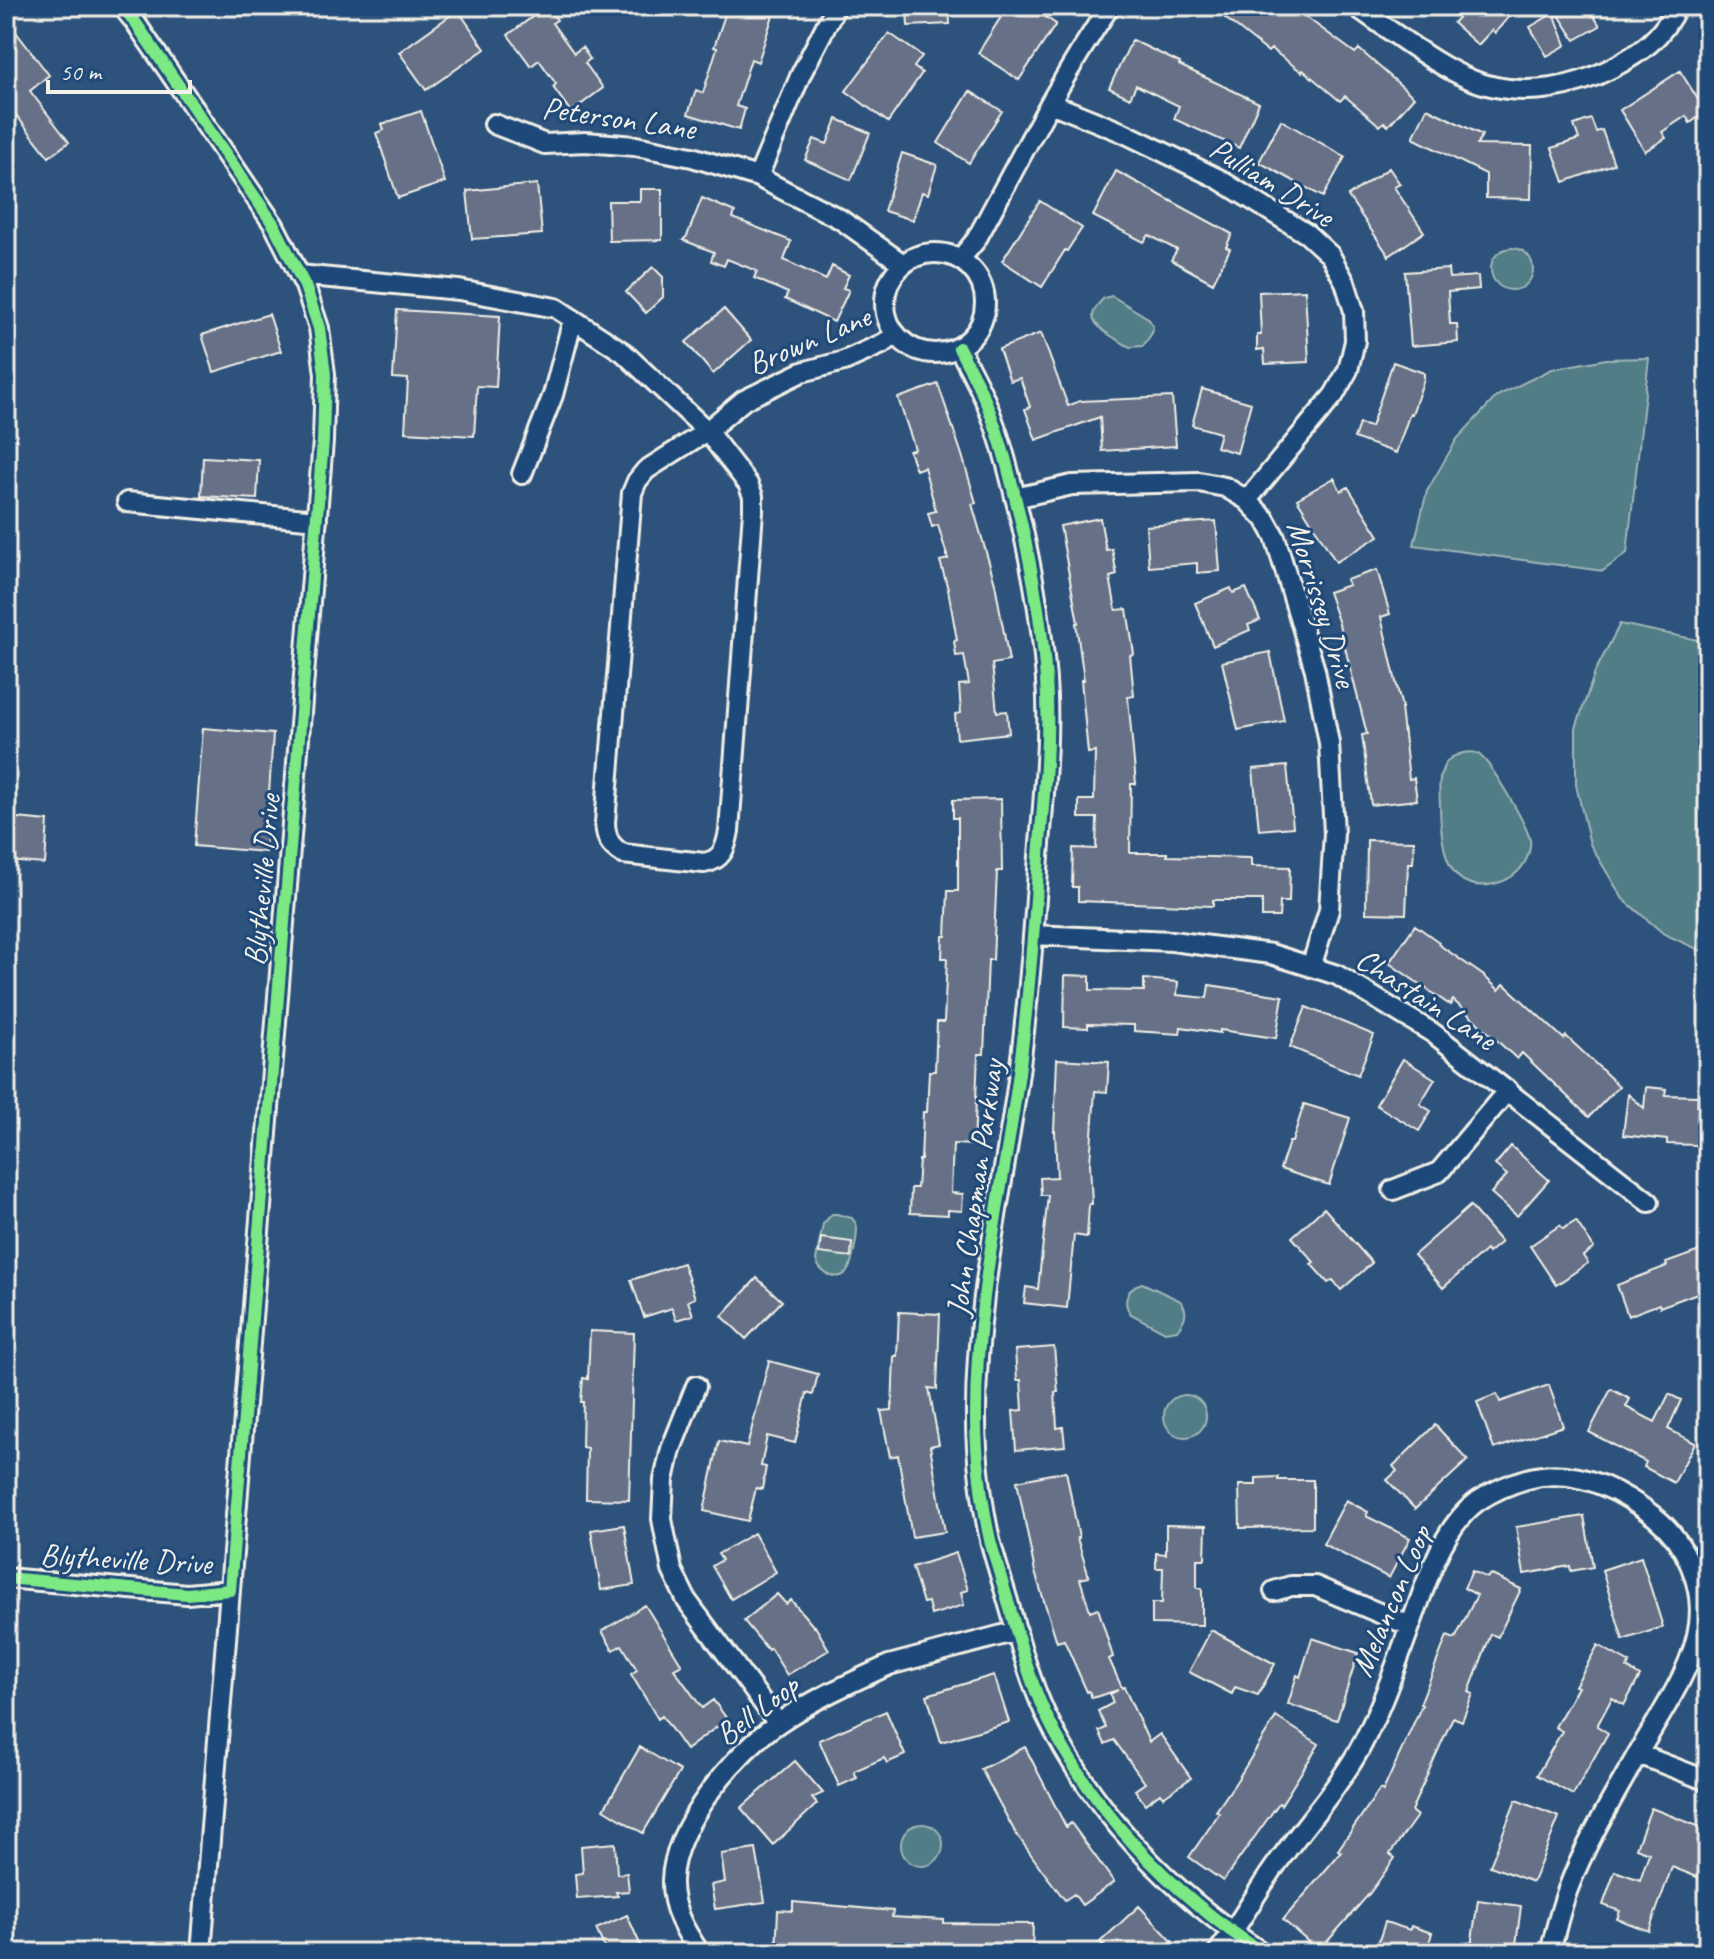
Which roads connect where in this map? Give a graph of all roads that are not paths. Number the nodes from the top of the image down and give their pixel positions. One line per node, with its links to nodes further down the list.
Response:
1 (122, 6): 11 (street, Blytheville Drive)
2 (836, 6): 8 (street)
3 (1110, 6): 6 (street)
4 (1355, 6): 5 (street)
5 (1677, 6)
6 (1050, 103): 9 (street); 18 (street, Pulliam Drive)
7 (494, 124): 8 (street, Peterson Lane)
8 (758, 177): 10 (street, Peterson Lane)
9 (960, 259): 10 (street); 14 (street)
10 (903, 264): 13 (street)
11 (299, 275): 12 (street); 20 (street, Blytheville Drive)
12 (573, 319): 15 (street); 16 (street)
13 (896, 335): 14 (street); 15 (street, Brown Lane)
14 (959, 348): 17 (street, John Chapman Parkway)
15 (707, 431): 15 (street)
16 (522, 474)
17 (1015, 498): 18 (street, Morrissey Drive); 21 (street, John Chapman Parkway)
18 (1247, 500): 22 (street, Morrissey Drive)
19 (127, 502): 20 (street)
20 (317, 520): 28 (street, Blytheville Drive)
21 (1033, 935): 22 (street, Chastain Lane); 31 (street, John Chapman Parkway)
22 (1311, 967): 23 (street, Chastain Lane)
23 (1508, 1090): 24 (street); 25 (street, Chastain Lane)
24 (1393, 1190)
25 (1649, 1202)
26 (696, 1386): 32 (street)
27 (6, 1578): 28 (street, Blytheville Drive)
28 (230, 1590): 36 (street)
29 (1274, 1591): 30 (street)
30 (1410, 1626): 33 (street, Melancon Loop); 35 (street, Melancon Loop)
31 (1017, 1631): 32 (street, Bell Loop); 35 (street, John Chapman Parkway)
32 (778, 1723): 37 (street, Bell Loop)
33 (1638, 1754): 34 (street); 40 (street, Melancon Loop)
34 (1708, 1781)
35 (1233, 1933): 38 (street); 39 (street, John Chapman Parkway)
36 (201, 1953)
37 (700, 1953)
38 (1217, 1953)
39 (1263, 1953)
40 (1550, 1953)

